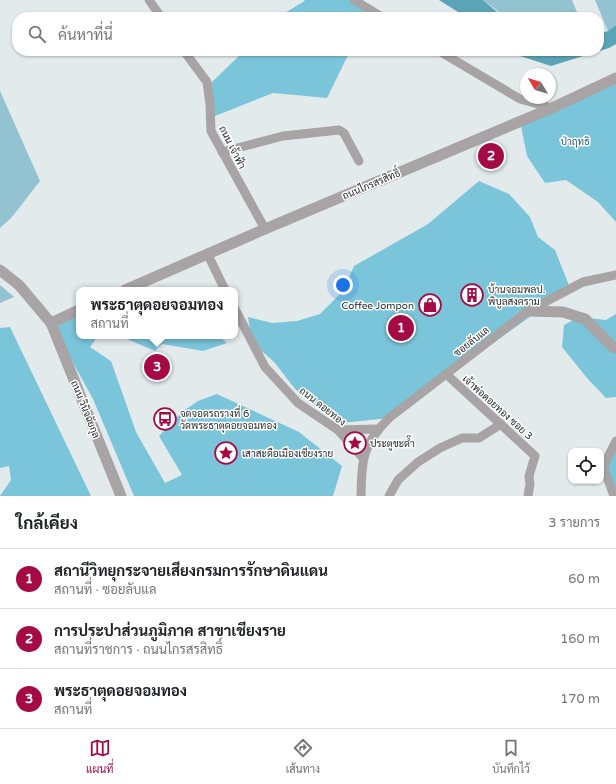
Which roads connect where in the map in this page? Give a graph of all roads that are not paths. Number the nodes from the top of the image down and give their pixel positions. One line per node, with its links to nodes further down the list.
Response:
1 (149, 0): 3 (street)
2 (354, 0): 4 (street)
3 (157, 12)
4 (374, 12)
5 (188, 56): 9 (street, ถนน เจ้าฟ้า)
6 (447, 56): 8 (street)
7 (616, 78): 8 (street, ถนนไกรสรสิทธิ์)
8 (552, 108): 11 (street, ถนนไกรสรสิทธิ์)
9 (222, 152): 10 (street); 11 (street, ถนน เจ้าฟ้า)
10 (359, 161)
11 (265, 229): 12 (street, ถนนไกรสรสิทธิ์)
12 (208, 255): 15 (street, ถนนไกรสรสิทธิ์); 16 (street)
13 (0, 270): 20 (street, ถนน วินิจฉัยกุล)
14 (616, 275): 18 (street, ซอยลับแล)
15 (132, 287)
16 (224, 287)
17 (76, 311): 20 (street)
18 (528, 311): 21 (street); 22 (street, ซอยลับแล)
19 (238, 315): 25 (street, ถนน ดอยทอง)
20 (50, 323): 28 (street, ถนน วินิจฉัยกุล)
21 (616, 348)
22 (446, 374): 23 (street, เจ้าพ่อดอยทอง ซอย 3); 24 (street, ซอยลับแล)
23 (501, 424): 30 (street); 31 (street, เจ้าพ่อดอยทอง ซอย 3)
24 (378, 429): 25 (street); 27 (street, ซอยลับแล)
25 (338, 430): 27 (street, ถนน ดอยทอง)
26 (616, 442): 32 (street)
27 (363, 458): 29 (street, ซอยลับแล)
28 (121, 496)
29 (361, 496)
30 (389, 496)
31 (528, 496)
32 (614, 496)

